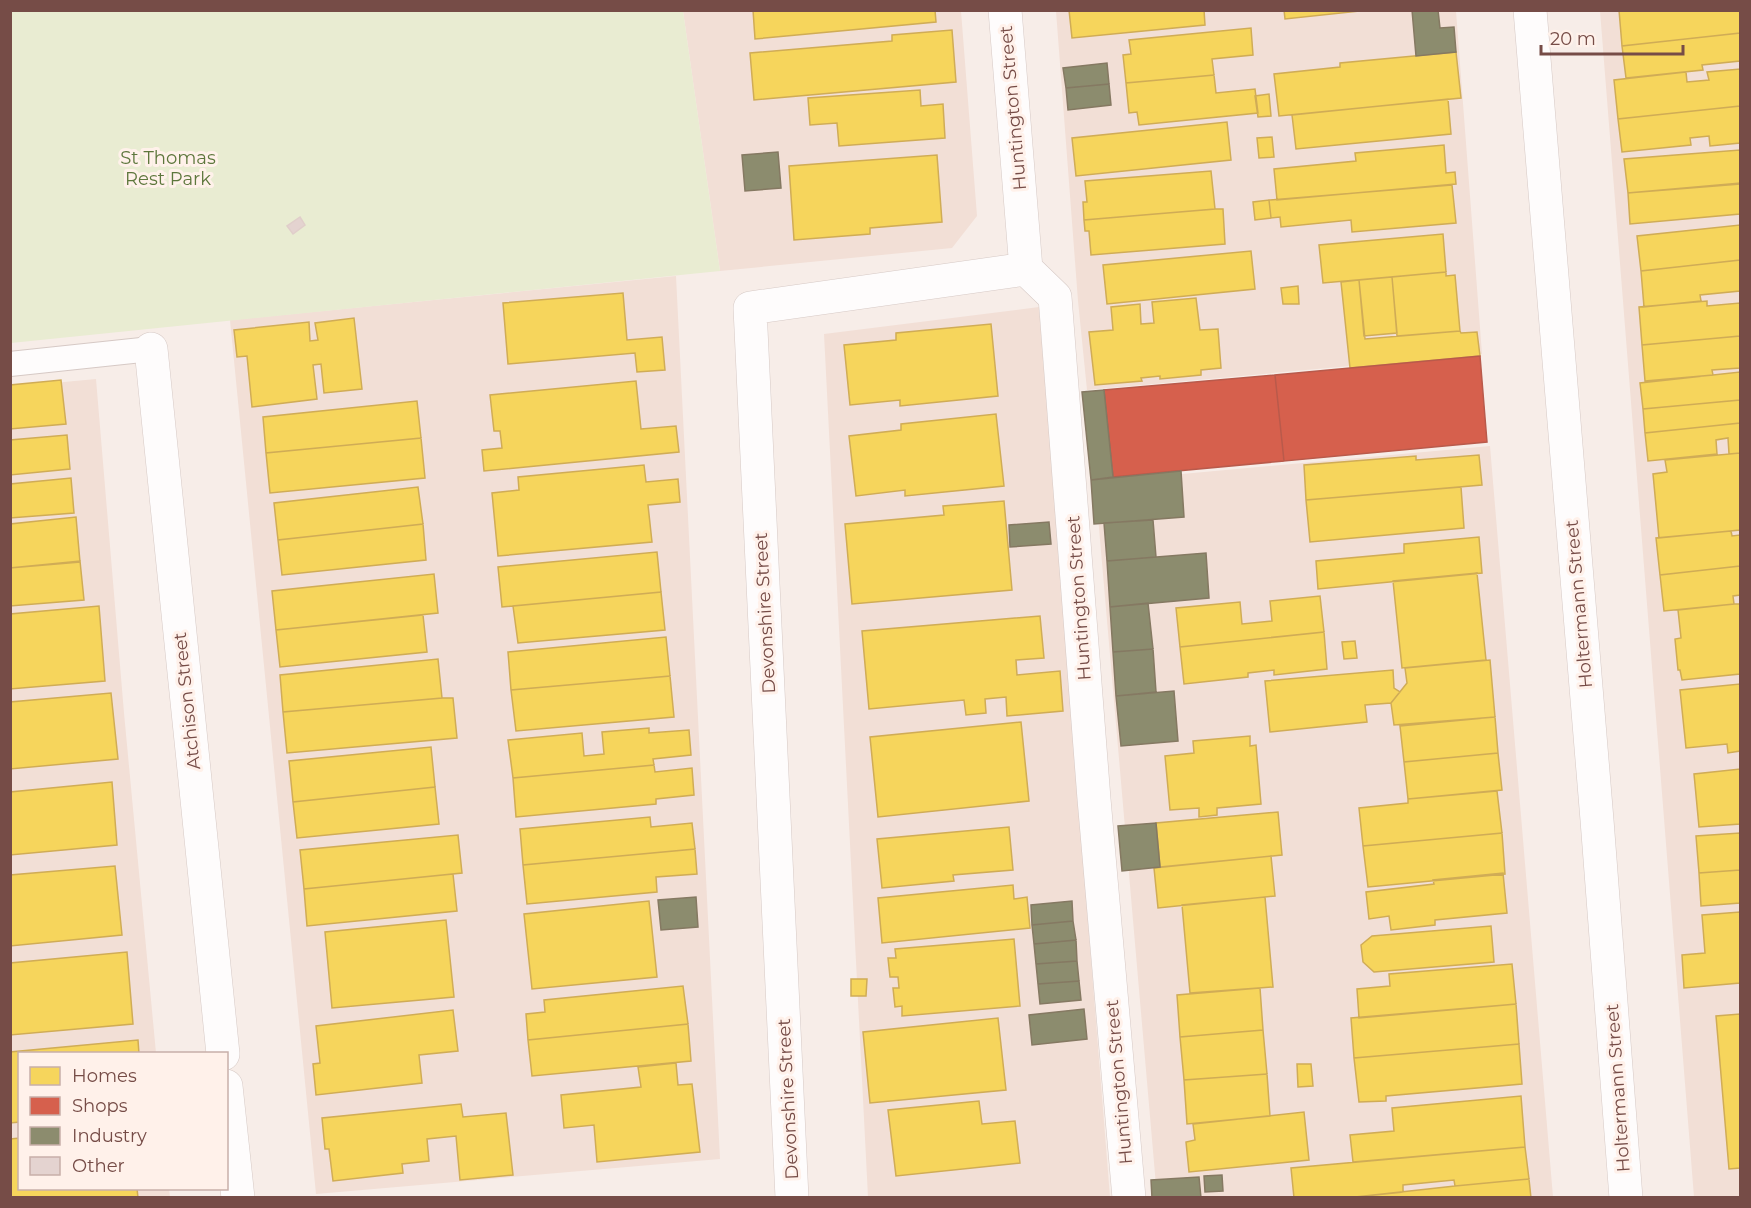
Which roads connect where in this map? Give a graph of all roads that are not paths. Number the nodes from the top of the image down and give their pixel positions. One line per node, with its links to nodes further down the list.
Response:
1 (1005, 10): 3 (street, Huntington Street)
2 (1530, 10): 11 (street, Holtermann Street)
3 (1026, 269): 9 (street, Devonshire Street); 10 (street, Huntington Street)
4 (151, 349): 5 (lane); 6 (street, Atchison Street)
5 (10, 364)
6 (223, 1052)
7 (228, 1104): 8 (street)
8 (238, 1197)
9 (792, 1197)
10 (1129, 1197)
11 (1626, 1197)

